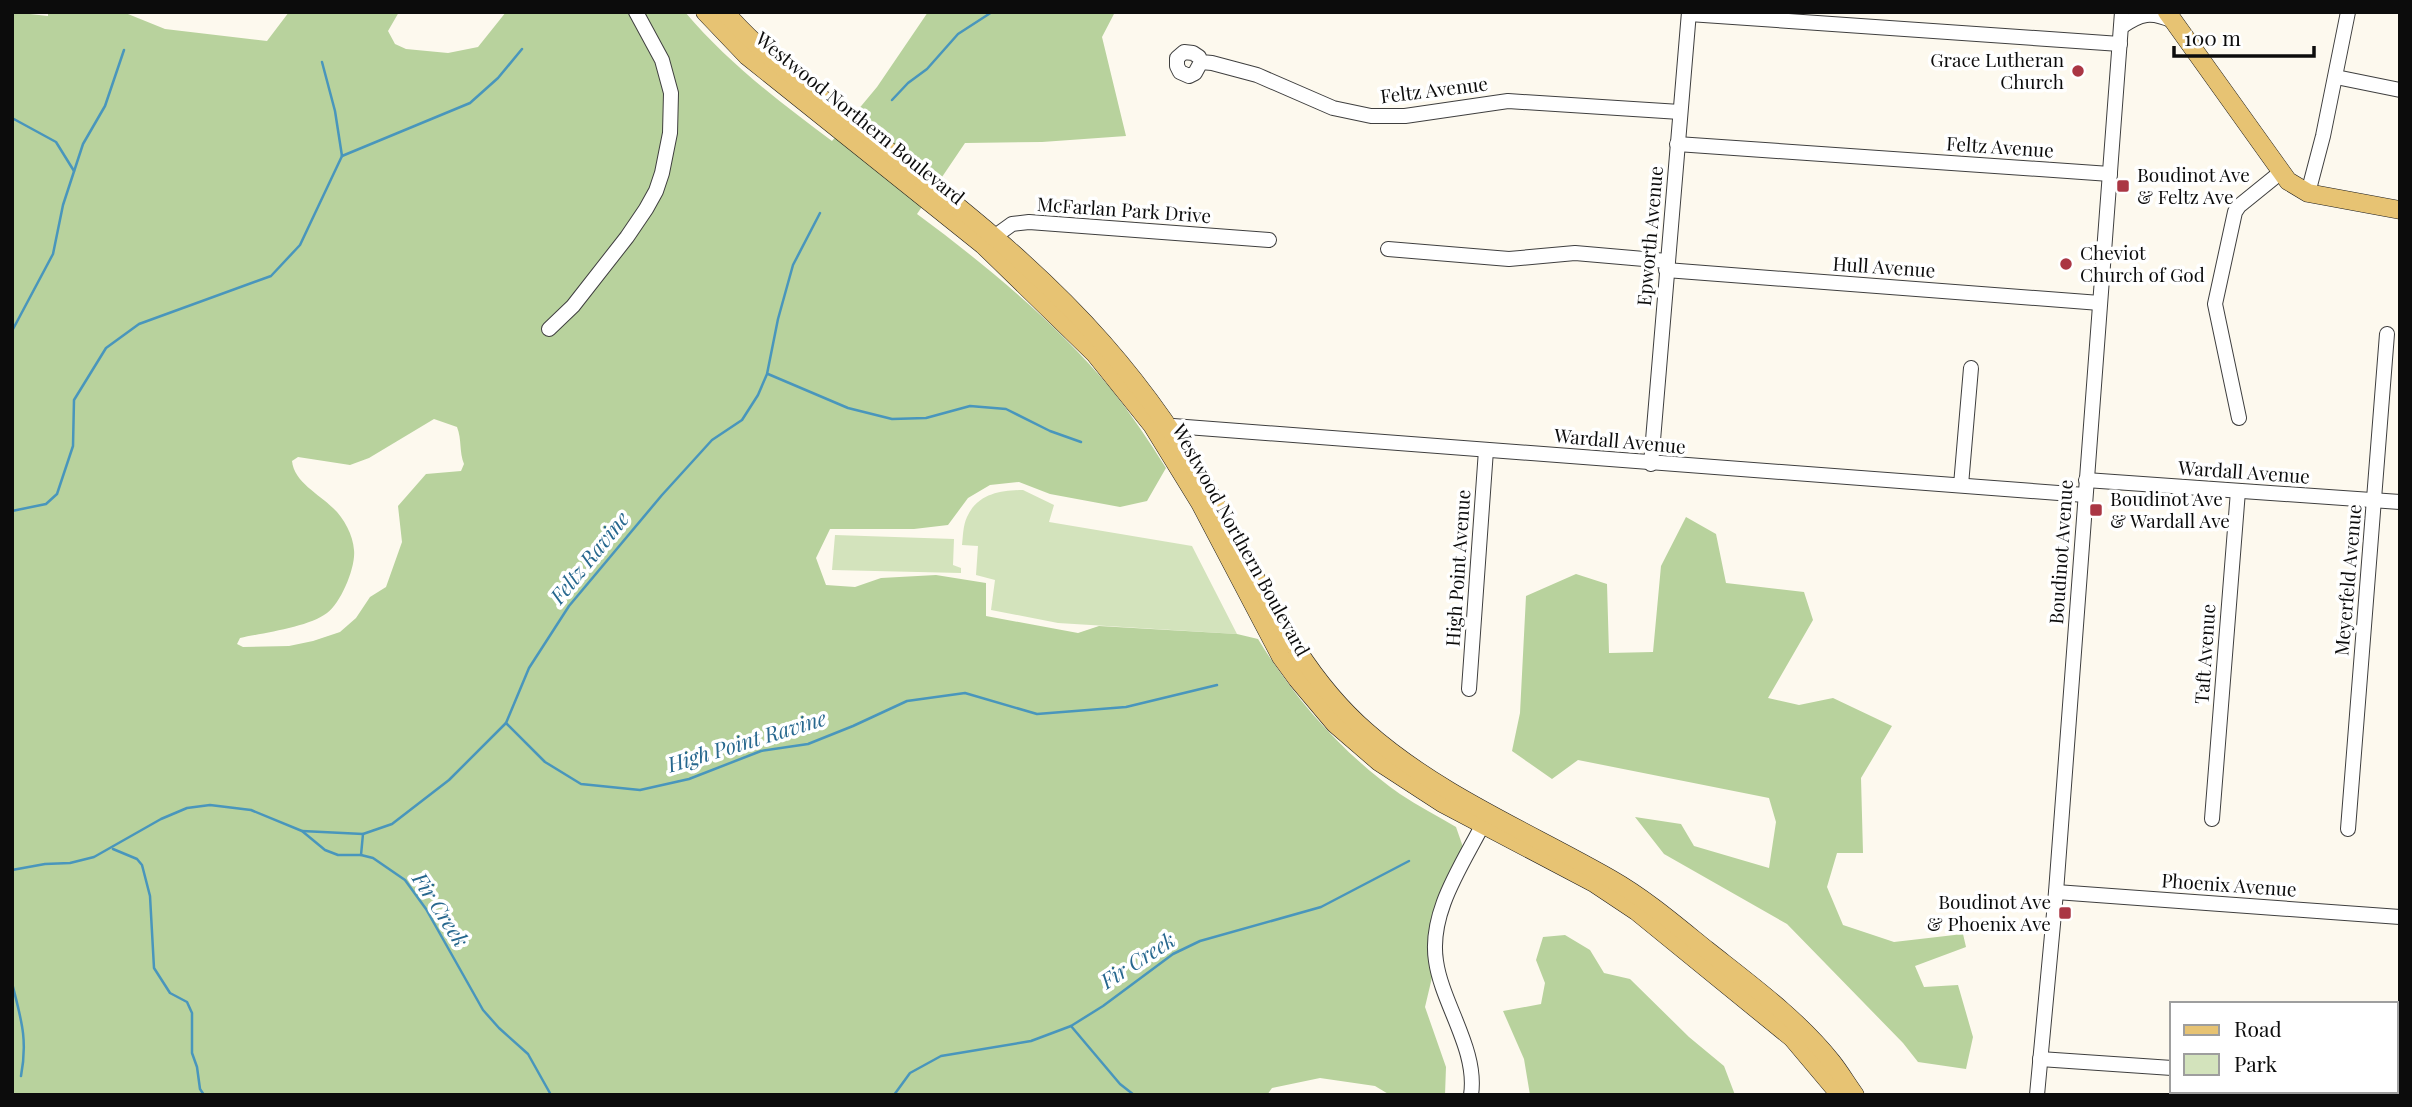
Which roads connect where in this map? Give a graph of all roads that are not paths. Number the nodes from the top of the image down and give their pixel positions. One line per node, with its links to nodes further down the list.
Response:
1 (636, 12): 23 (street)
2 (705, 12): 19 (main road, Westwood Northern Boulevard)
3 (725, 12): 19 (main road, Westwood Northern Boulevard)
4 (2348, 12): 10 (street)
5 (1689, 13): 8 (street); 12 (street, Epworth Avenue)
6 (2170, 16): 7 (street); 14 (main road)
7 (2122, 20): 8 (street, Boudinot Avenue)
8 (2119, 44): 15 (street, Boudinot Avenue)
9 (1201, 62): 12 (street, Feltz Avenue)
10 (2336, 77): 11 (street); 16 (street)
11 (2400, 90)
12 (1680, 112): 13 (street, Epworth Avenue)
13 (1677, 144): 15 (street, Feltz Avenue); 21 (street, Epworth Avenue)
14 (2281, 172): 16 (main road); 26 (street)
15 (2110, 174): 22 (street, Boudinot Avenue)
16 (2308, 192): 17 (main road)
17 (2400, 210)
18 (1269, 240): 19 (street, McFarlan Park Drive)
19 (989, 241): 27 (main road, Westwood Northern Boulevard)
20 (1388, 249): 21 (street, Hull Avenue)
21 (1666, 266): 22 (street, Hull Avenue); 29 (street, Epworth Avenue)
22 (2100, 303): 31 (street, Boudinot Avenue)
23 (549, 329)
24 (2387, 334): 33 (street, Meyerfeld Avenue)
25 (1971, 368): 30 (street)
26 (2239, 418)
27 (1160, 425): 28 (street, Wardall Avenue); 36 (main road, Westwood Northern Boulevard)
28 (1486, 450): 29 (street, Wardall Avenue); 35 (street, High Point Avenue)
29 (1651, 464): 30 (street, Wardall Avenue)
30 (1961, 485): 31 (street, Wardall Avenue)
31 (2086, 488): 32 (street, Wardall Avenue); 39 (street, Boudinot Avenue)
32 (2238, 491): 33 (street, Wardall Avenue); 37 (street, Taft Avenue)
33 (2374, 500): 34 (street, Wardall Avenue); 38 (street, Meyerfeld Avenue)
34 (2400, 502)
35 (1469, 689)
36 (1486, 818): 43 (street); 44 (main road, Westwood Northern Boulevard); 45 (main road, Westwood Northern Boulevard)
37 (2212, 819)
38 (2348, 829)
39 (2056, 892): 40 (street, Phoenix Avenue); 41 (street, Boudinot Avenue)
40 (2400, 917)
41 (2040, 1059): 42 (street); 46 (street, Boudinot Avenue)
42 (2170, 1068)
43 (1471, 1095)
44 (1840, 1095)
45 (1855, 1095)
46 (2037, 1095)

